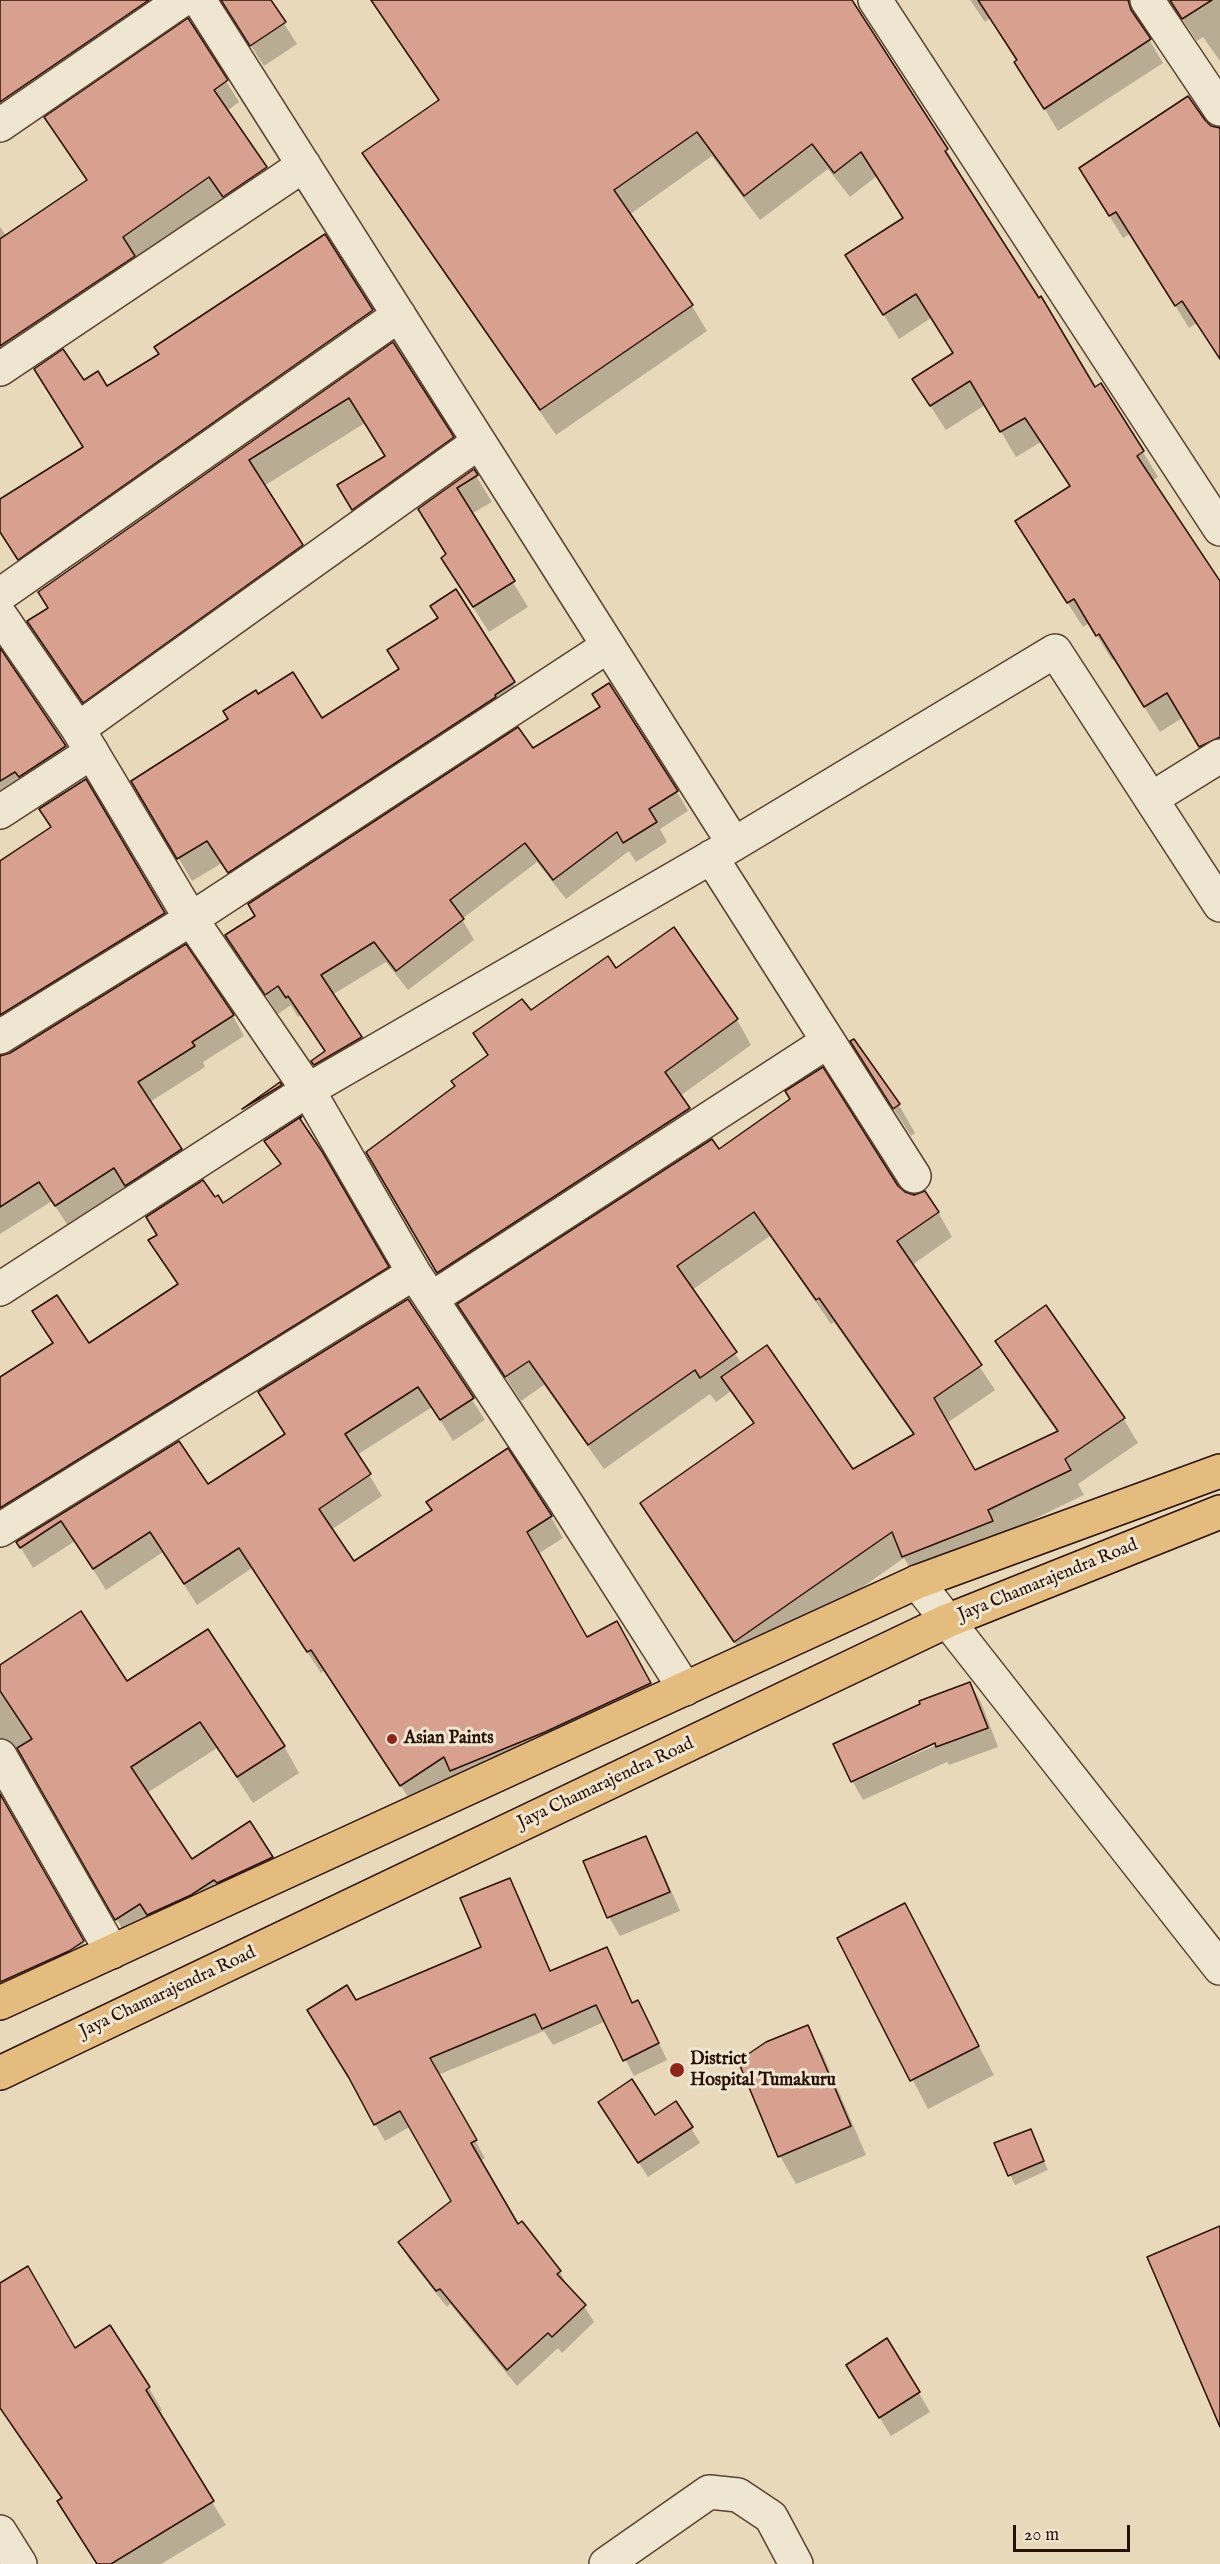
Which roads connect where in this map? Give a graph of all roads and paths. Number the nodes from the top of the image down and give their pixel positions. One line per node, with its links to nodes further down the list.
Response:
1 (182, 0): 6 (street)
2 (199, 0): 7 (street)
3 (875, 0): 11 (street)
4 (1147, 0): 5 (street)
5 (1220, 109)
6 (0, 125)
7 (304, 165): 8 (street); 9 (street)
8 (399, 315): 10 (street); 12 (street)
9 (0, 369)
10 (479, 442): 14 (street); 15 (street)
11 (1220, 529)
12 (0, 595)
13 (0, 615): 15 (street)
14 (608, 646): 19 (street); 21 (street)
15 (85, 740): 18 (street); 21 (street)
16 (1220, 756): 17 (street)
17 (1152, 799): 19 (street); 20 (street)
18 (0, 812)
19 (723, 851): 23 (street); 24 (street)
20 (1220, 905)
21 (191, 919): 22 (street); 24 (street)
22 (0, 1037)
23 (827, 1042): 25 (street); 26 (street)
24 (308, 1090): 26 (street); 27 (street)
25 (914, 1176)
26 (422, 1286): 30 (street); 33 (street)
27 (0, 1289)
28 (1220, 1470): 31 (main road)
29 (1220, 1512): 32 (main road, Jaya Chamarajendra Road)
30 (0, 1530)
31 (917, 1582): 32 (street); 33 (main road)
32 (947, 1621): 36 (street); 38 (main road, Jaya Chamarajendra Road)
33 (685, 1689): 35 (main road)
34 (0, 1756): 35 (street)
35 (112, 1952): 37 (main road)
36 (1220, 1968)
37 (0, 2003)
38 (0, 2073)
39 (0, 2532): 40 (street)
40 (20, 2564)
41 (606, 2564): 42 (street)
42 (796, 2564)

